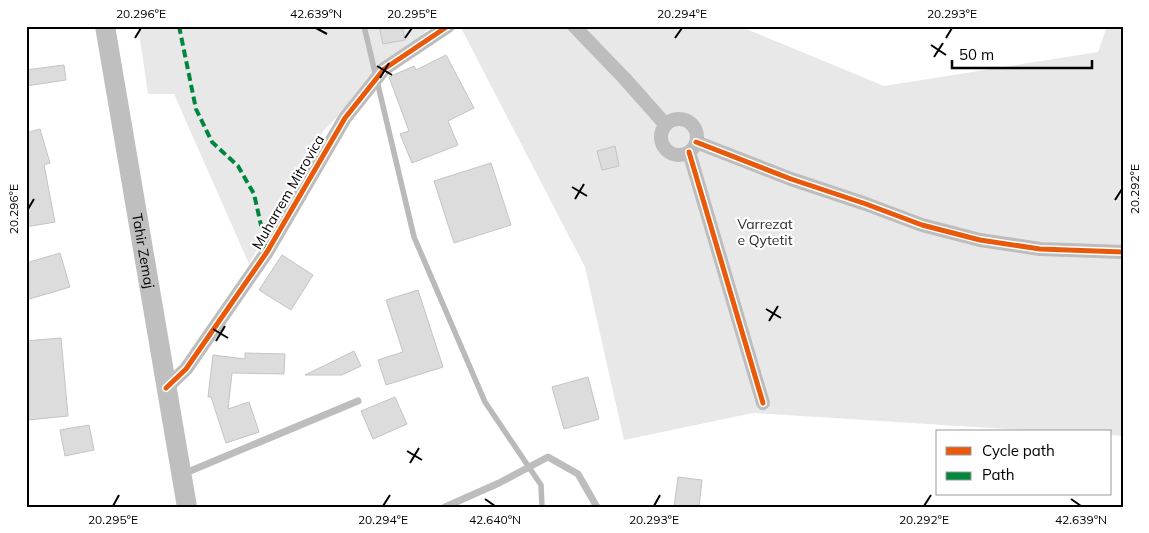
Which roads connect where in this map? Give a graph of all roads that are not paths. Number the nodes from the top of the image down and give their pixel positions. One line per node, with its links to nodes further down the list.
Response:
1 (105, 26): 7 (main road, Tahir Zemaj)
2 (448, 26): 7 (street, Muharrem Mitrovica)
3 (574, 26): 4 (street)
4 (665, 124): 5 (street); 5 (street)
5 (693, 147): 6 (street); 9 (street)
6 (1123, 252)
7 (166, 388): 10 (main road, Tahir Zemaj)
8 (358, 401): 10 (lane)
9 (763, 403)
10 (182, 475): 11 (main road, Tahir Zemaj)
11 (187, 507)
12 (445, 507): 13 (lane)
13 (597, 507)

